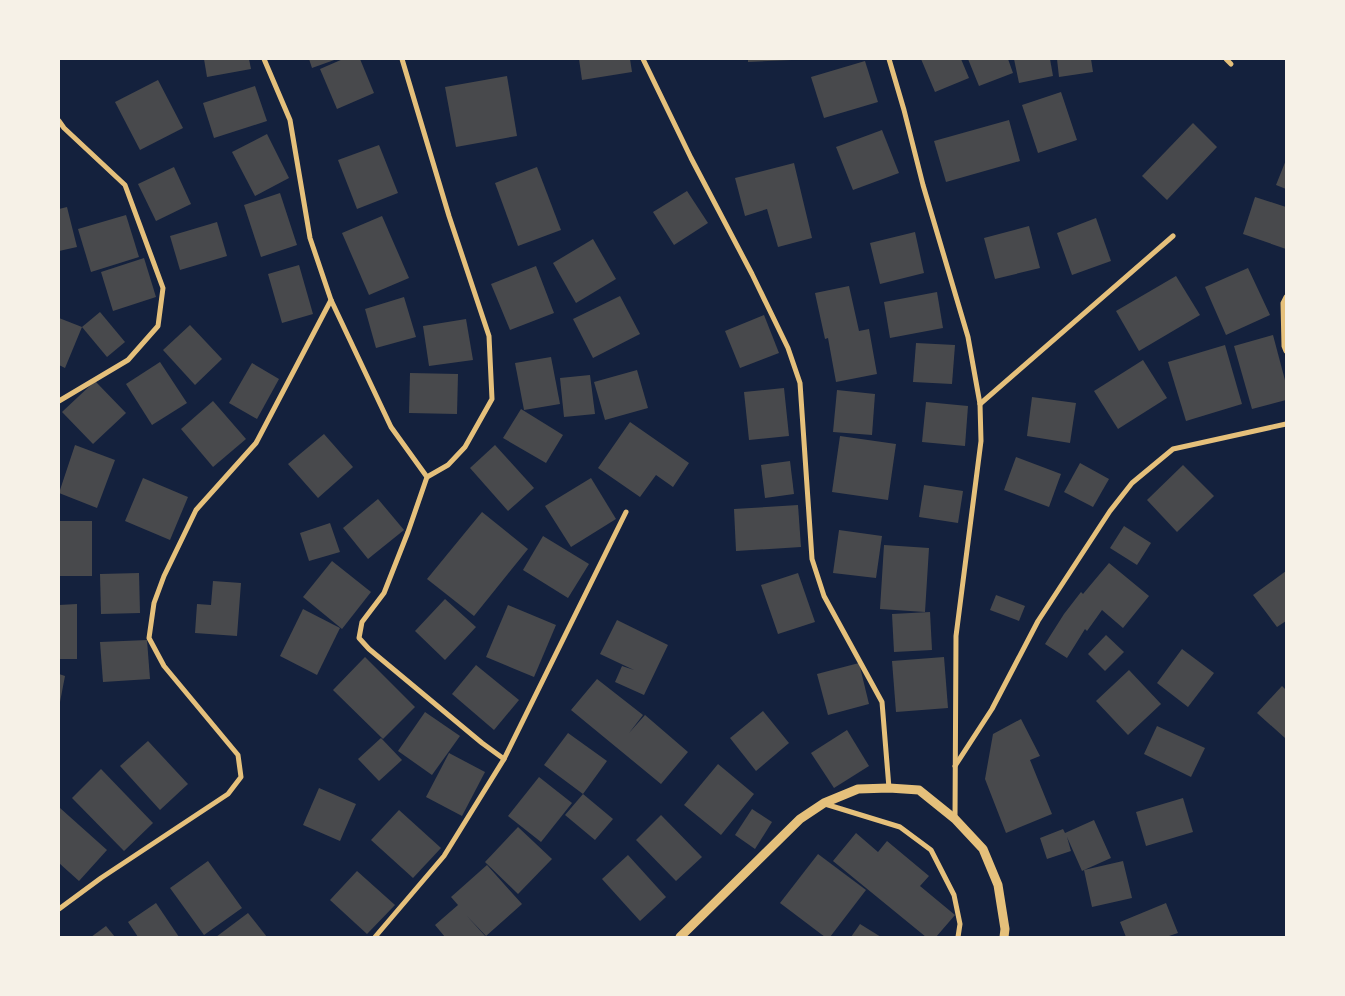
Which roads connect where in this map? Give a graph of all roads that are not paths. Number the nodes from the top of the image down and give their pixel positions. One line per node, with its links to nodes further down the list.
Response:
1 (264, 59): 10 (street)
2 (402, 59): 15 (street)
3 (643, 59): 19 (street)
4 (890, 59): 13 (street)
5 (1226, 59): 6 (street)
6 (1231, 64)
7 (59, 121): 12 (street)
8 (1172, 236): 13 (street)
9 (1286, 297): 11 (street)
10 (331, 300): 15 (street); 22 (street)
11 (1286, 351)
12 (59, 401)
13 (980, 404): 18 (street)
14 (1286, 424): 18 (street)
15 (427, 477): 17 (street)
16 (626, 512): 17 (street)
17 (504, 759): 23 (street)
18 (955, 766): 21 (street)
19 (889, 788): 20 (street); 21 (street)
20 (824, 804): 24 (street); 25 (street)
21 (955, 819): 26 (street)
22 (59, 909)
23 (375, 937)
24 (680, 937)
25 (958, 937)
26 (1004, 937)

